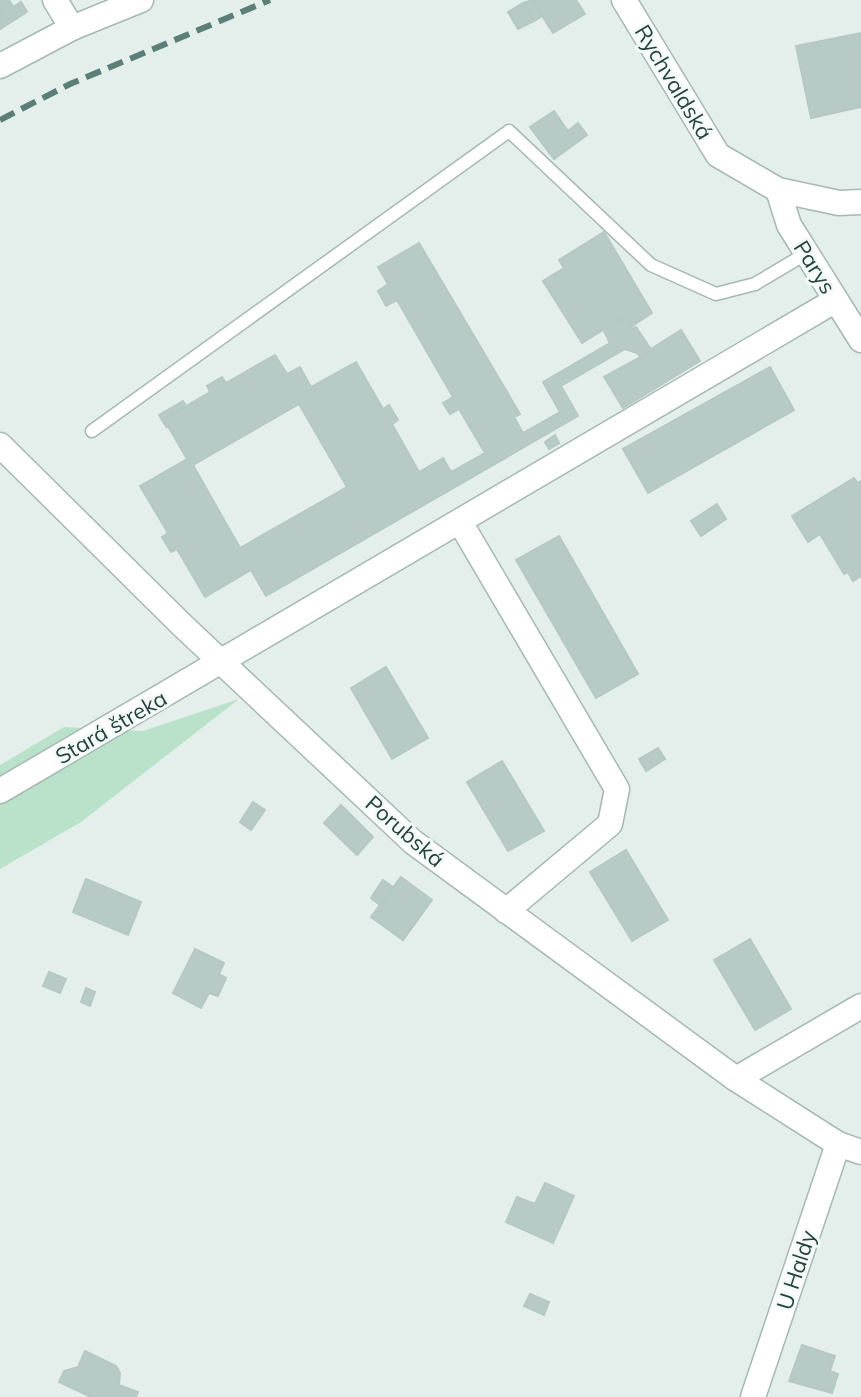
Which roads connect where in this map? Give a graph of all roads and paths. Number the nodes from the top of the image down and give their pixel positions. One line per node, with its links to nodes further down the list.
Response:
1 (55, 0): 4 (street)
2 (141, 0): 4 (street)
3 (624, 0): 6 (street, Rychvaldská)
4 (72, 28): 5 (street)
5 (0, 66)
6 (778, 190): 7 (street, Rychvaldská); 8 (street, Parys)
7 (861, 202)
8 (807, 253): 9 (street, Parys); 11 (lane)
9 (836, 300): 10 (street, Parys); 13 (street, Stará štreka)
10 (861, 340)
11 (92, 431)
12 (0, 445): 14 (street, Porubská)
13 (460, 522): 14 (street, Stará štreka); 16 (street)
14 (222, 663): 15 (street, Stará štreka); 16 (street, Porubská)
15 (0, 791)
16 (506, 911): 18 (street, Porubská)
17 (861, 1006): 18 (street)
18 (736, 1079): 19 (street, Porubská)
19 (838, 1144): 20 (street, Porubská); 21 (street, U Haldy)
20 (861, 1152)
21 (753, 1397)

